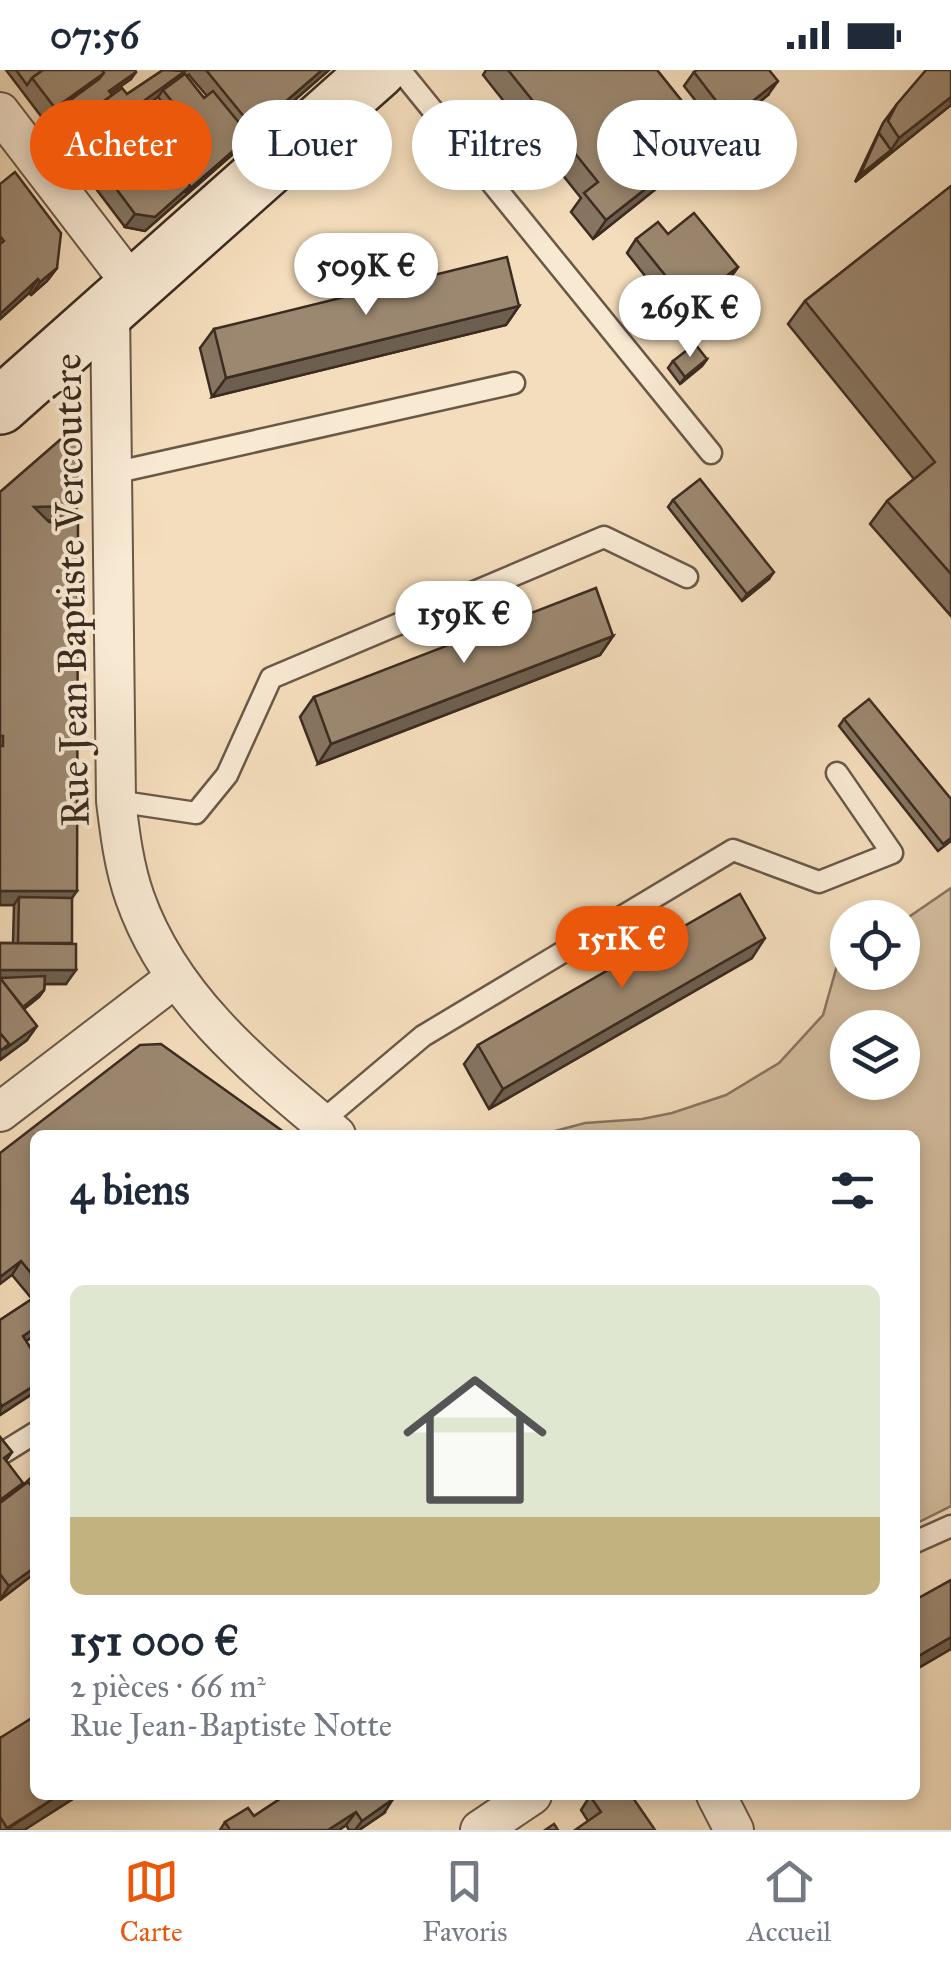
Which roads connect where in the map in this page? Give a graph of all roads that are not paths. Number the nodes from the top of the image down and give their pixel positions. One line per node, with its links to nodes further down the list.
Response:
1 (378, 70): 4 (street)
2 (400, 70): 7 (lane)
3 (0, 112): 4 (street)
4 (122, 298): 6 (street); 8 (street, Rue Jean Baptiste Vercoutère)
5 (514, 383): 8 (lane)
6 (0, 406)
7 (710, 453)
8 (114, 472): 11 (street, Rue Jean Baptiste Vercoutère)
9 (687, 576): 11 (lane)
10 (837, 773): 14 (lane)
11 (116, 801): 12 (street, Rue Jean Baptiste Vercoutère)
12 (174, 978): 13 (street); 14 (street, Rue Jean Baptiste Vercoutère)
13 (0, 1112)
14 (328, 1129)
15 (30, 1436): 16 (lane)
16 (1, 1454)
17 (951, 1526): 18 (lane)
18 (920, 1540)
19 (525, 1800): 21 (street)
20 (719, 1800): 22 (street)
21 (480, 1830)
22 (734, 1830)

